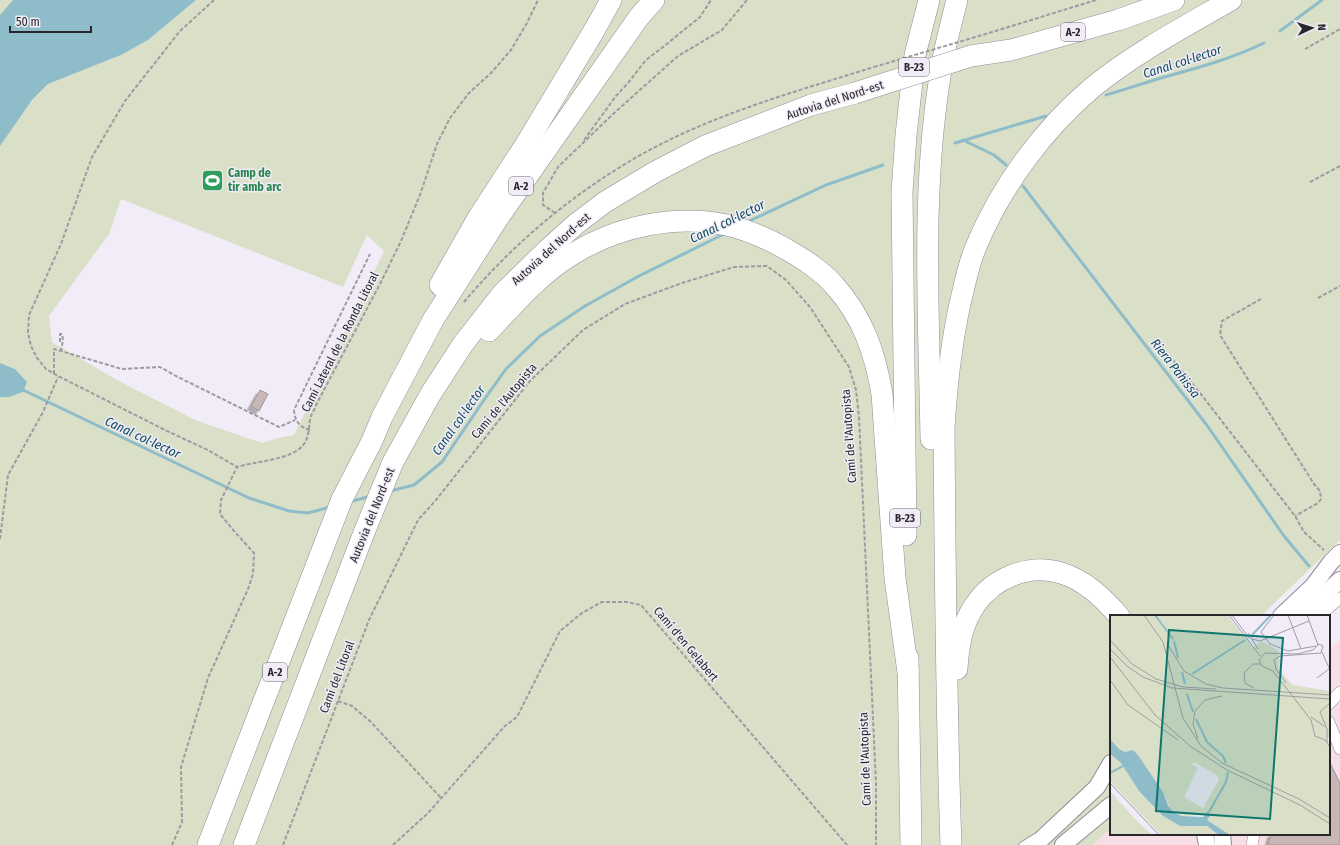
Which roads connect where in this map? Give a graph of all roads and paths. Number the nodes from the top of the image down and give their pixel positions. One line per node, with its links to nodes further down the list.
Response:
1 (214, 0): 28 (path)
2 (538, 0): 32 (path, Camí Lateral de la Ronda Litoral)
3 (611, 0): 33 (highway)
4 (654, 0): 33 (highway, A-2)
5 (711, 0): 17 (path)
6 (747, 0): 17 (path)
7 (929, 0): 45 (highway, B-23)
8 (957, 0): 66 (highway, B-23)
9 (1096, 0): 16 (path, bridge)
10 (1140, 0): 15 (highway, A-2)
11 (1174, 0): 15 (highway, Autovia del Nord-est / A-2)
12 (1231, 0): 67 (highway)
13 (1340, 29): 14 (path)
14 (1305, 49)
15 (971, 56): 30 (highway, Autovia del Nord-est / A-2, bridge)
16 (874, 67)
17 (579, 146): 20 (path)
18 (1340, 166): 19 (path)
19 (1310, 182)
20 (555, 213)
21 (370, 254): 31 (path)
22 (1340, 286): 23 (path)
23 (1318, 298)
24 (1261, 299): 35 (path)
25 (60, 342): 27 (path)
26 (1158, 342): 35 (path)
27 (61, 351): 28 (path); 31 (path)
28 (54, 374): 29 (path)
29 (58, 376): 34 (path); 37 (path)
30 (430, 395): 45 (highway); 60 (highway, Autovia del Nord-est / A-2)
31 (295, 420): 32 (path)
32 (310, 430): 34 (path, Camí Lateral de la Ronda Litoral)
33 (368, 436): 59 (highway, A-2)
34 (237, 467): 58 (path)
35 (1295, 516): 38 (path)
36 (418, 520): 47 (path, Camí del Litoral); 64 (path, Camí de l'Autopista)
37 (0, 539)
38 (1337, 556): 42 (main road)
39 (1340, 580): 43 (main road)
40 (1340, 598): 44 (street)
41 (1119, 615): 67 (highway)
42 (1282, 615)
43 (1302, 615)
44 (1320, 615)
45 (908, 672): 65 (highway, B-23)
46 (1340, 692): 48 (street)
47 (338, 701): 52 (path); 61 (path, Camí del Litoral)
48 (1330, 703)
49 (1330, 724): 50 (street)
50 (1340, 749)
51 (1110, 765): 54 (main road)
52 (441, 798): 62 (path, Camí d'en Gelabert); 63 (path, Camí d'en Gelabert)
53 (1110, 806): 70 (main road)
54 (1055, 827): 68 (lane); 69 (main road)
55 (1206, 835): 71 (main road)
56 (1222, 835): 72 (main road)
57 (1254, 835): 73 (street)
58 (172, 845)
59 (208, 845)
60 (244, 845)
61 (283, 845)
62 (392, 845)
63 (847, 845)
64 (876, 845)
65 (911, 845)
66 (938, 845)
67 (951, 845)
68 (1022, 845)
69 (1035, 845)
70 (1063, 845)
71 (1207, 845)
72 (1223, 845)
73 (1252, 845)

